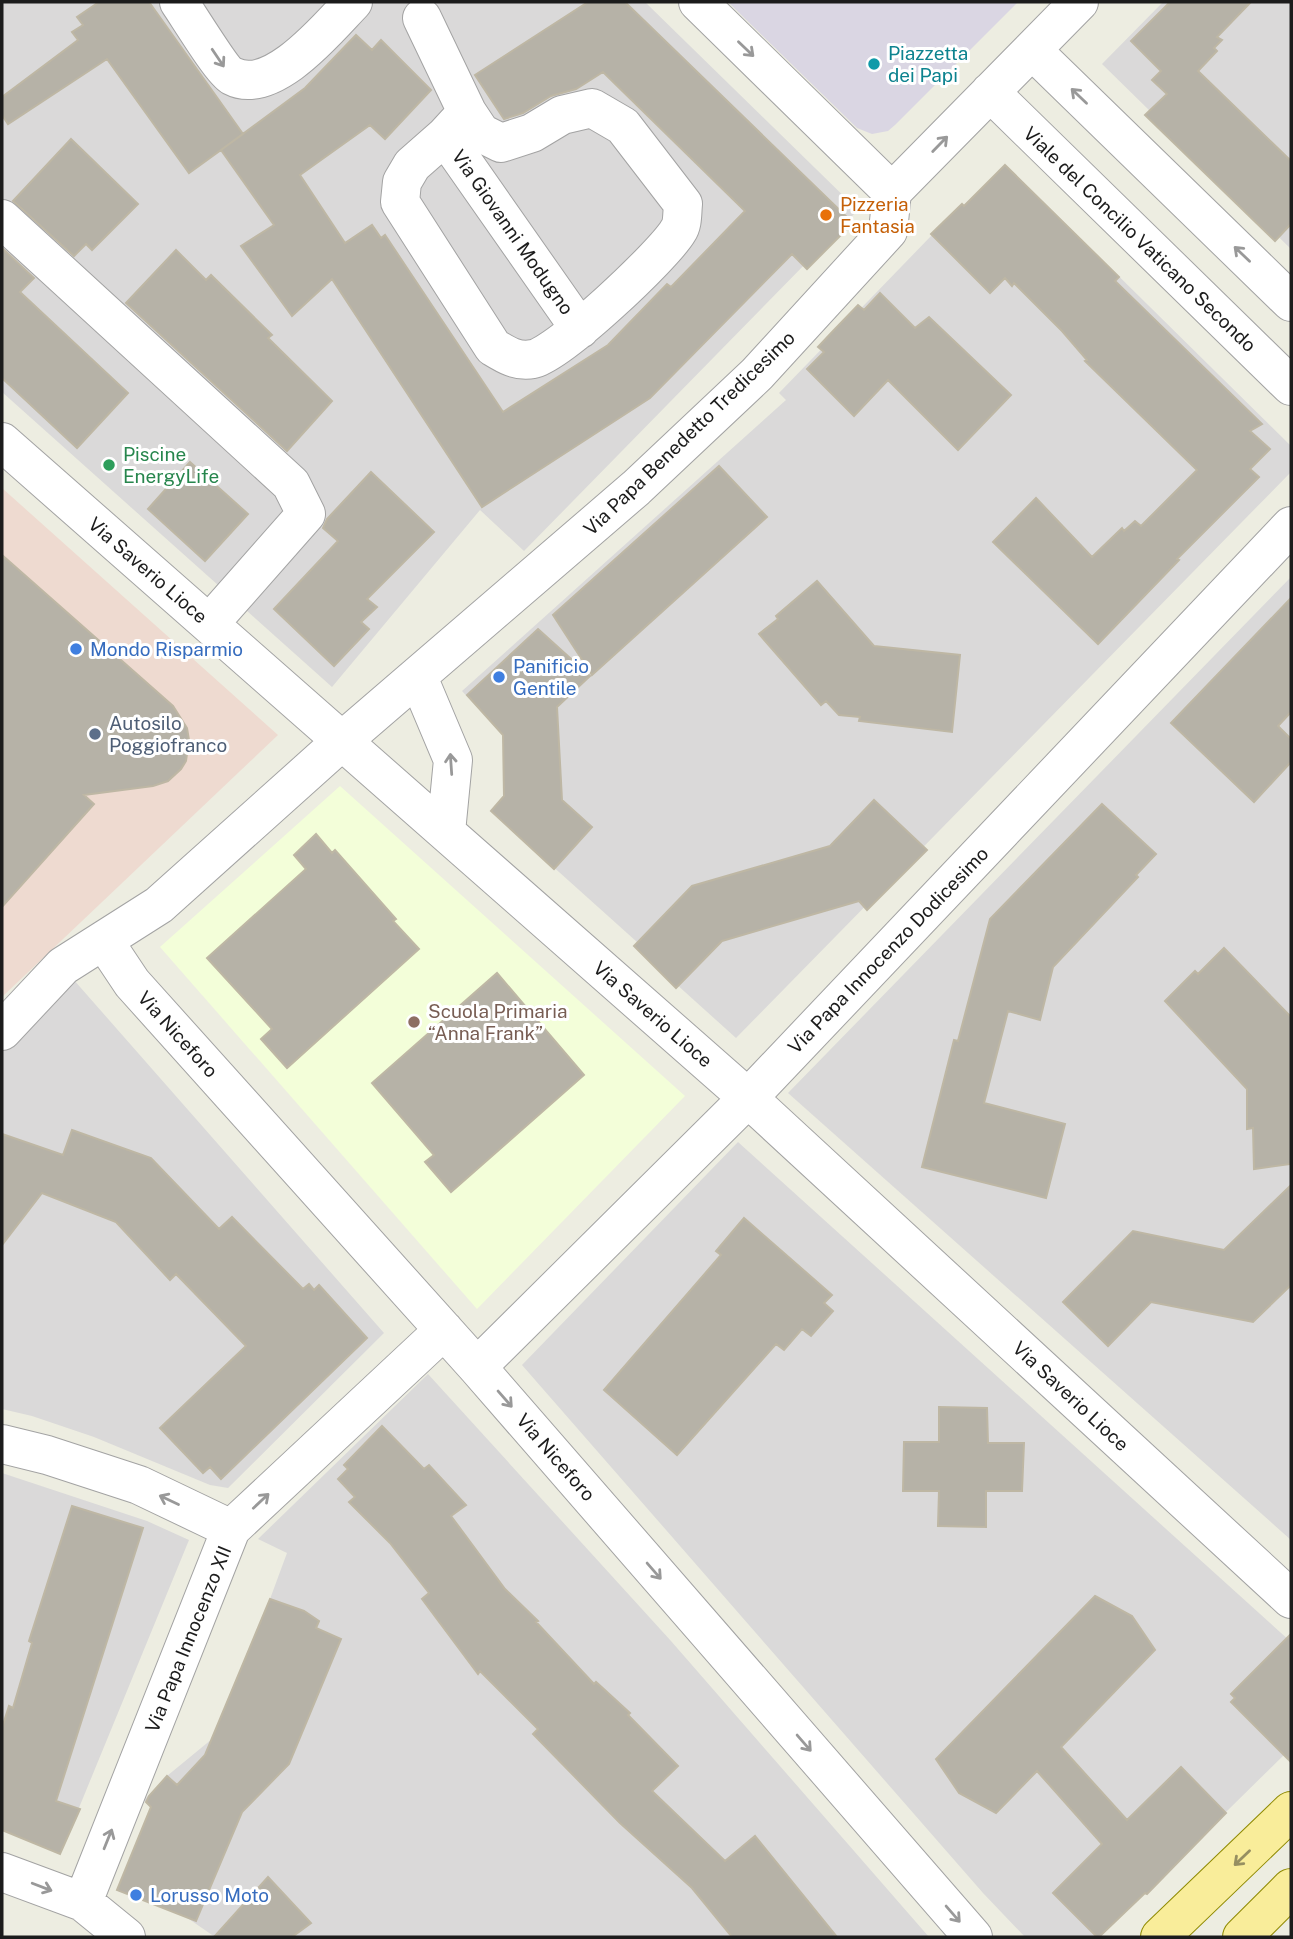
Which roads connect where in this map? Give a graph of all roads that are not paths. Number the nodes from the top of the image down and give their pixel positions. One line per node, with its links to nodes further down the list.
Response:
1 (179, 2): 2 (street, one-way to 2)
2 (353, 2)
3 (698, 2): 9 (street, one-way to 9)
4 (1079, 2): 6 (street)
5 (420, 7): 8 (street, Via Giovanni Modugno)
6 (1032, 50): 7 (street); 11 (street, one-way to 6)
7 (990, 93): 9 (street, one-way to 7); 13 (street, Viale del Concilio Vaticano Secondo)
8 (456, 124): 12 (street, Via Giovanni Modugno); 12 (street, Via Giovanni Modugno); 12 (street, Via Giovanni Modugno)
9 (892, 192): 17 (street, Via Papa Benedetto Tredicesimo)
10 (2, 219): 16 (street)
11 (1291, 302)
12 (580, 329)
13 (1291, 386)
14 (2, 442): 16 (street, Via Saverio Lioce)
15 (1291, 526): 22 (street, Via Papa Innocenzo Dodicesimo)
16 (209, 624): 18 (street, Via Saverio Lioce)
17 (418, 677): 18 (street, Via Papa Benedetto Tredicesimo); 19 (street, one-way to 17)
18 (342, 741): 19 (street, Via Saverio Lioce); 20 (street)
19 (446, 832): 22 (street, Via Saverio Lioce)
20 (104, 941): 21 (street); 23 (street, Via Niceforo)
21 (2, 1031)
22 (748, 1098): 24 (street, Via Papa Innocenzo Dodicesimo); 27 (street, Via Saverio Lioce)
23 (444, 1330): 24 (street, Via Niceforo); 26 (street, Via Papa Innocenzo XII, one-way to 23)
24 (477, 1367): 33 (street, Via Niceforo, one-way to 33)
25 (2, 1444): 26 (street, one-way to 25)
26 (231, 1529): 31 (street, Via Papa Innocenzo XII, one-way to 26)
27 (1291, 1599)
28 (1291, 1811): 34 (main road, one-way to 34)
29 (2, 1871): 31 (street, one-way to 31)
30 (1291, 1888): 35 (main road)
31 (83, 1902): 32 (street)
32 (126, 1937)
33 (973, 1937)
34 (1160, 1937)
35 (1241, 1937)

